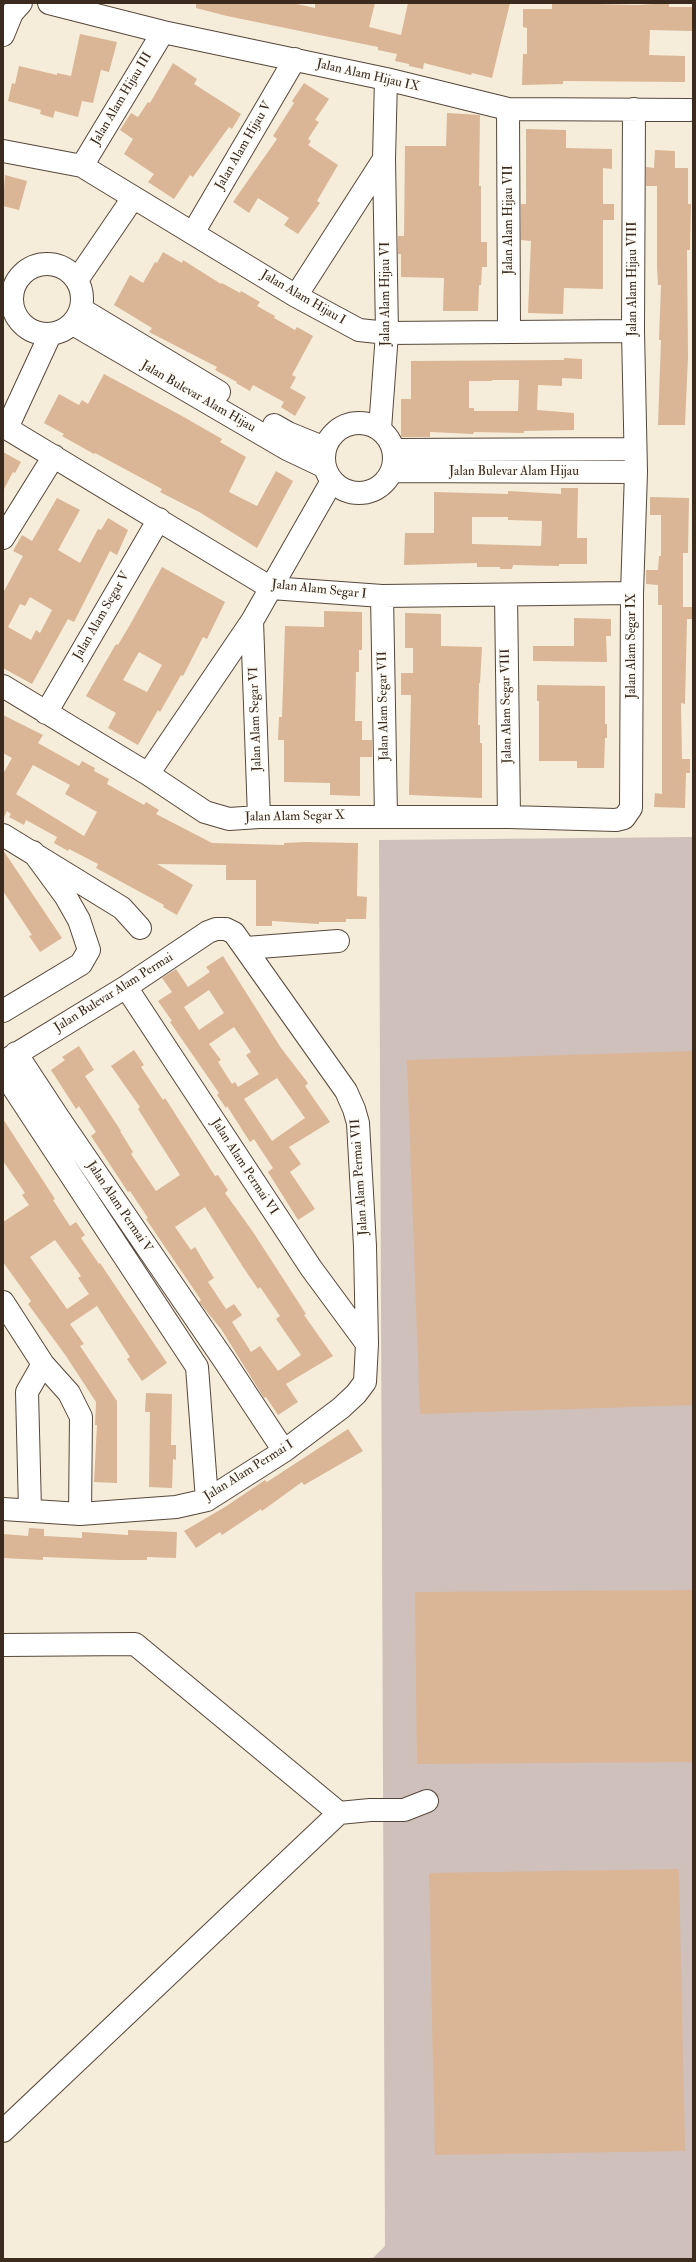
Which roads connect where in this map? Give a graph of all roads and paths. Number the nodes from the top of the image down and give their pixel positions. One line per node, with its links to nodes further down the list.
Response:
1 (49, 3): 3 (street, Jalan Alam Hijau IX)
2 (19, 4): 4 (street)
3 (163, 32): 5 (street, Jalan Alam Hijau IX); 12 (street, Jalan Alam Hijau III)
4 (3, 35)
5 (294, 60): 6 (street, Jalan Alam Hijau IX); 14 (street, Jalan Alam Hijau V)
6 (386, 79): 7 (street, Jalan Alam Hijau IX); 11 (street, Jalan Alam Hijau VI)
7 (508, 109): 8 (street, Jalan Alam Hijau IX); 19 (street, Jalan Alam Hijau VII)
8 (634, 109): 9 (street, Jalan Alam Hijau IX); 20 (street, Jalan Alam Hijau VIII)
9 (690, 110)
10 (3, 150): 12 (street, Jalan Alam Hijau I)
11 (384, 159): 17 (street); 21 (street, Jalan Alam Hijau VI)
12 (82, 166): 13 (street, Jalan Alam Hijau I)
13 (133, 198): 14 (street, Jalan Alam Hijau I); 15 (street)
14 (193, 233): 17 (street, Jalan Alam Hijau I)
15 (77, 280): 16 (street); 18 (street)
16 (8, 289): 22 (street)
17 (296, 296): 21 (street, Jalan Alam Hijau I)
18 (77, 317): 22 (street); 28 (street, Jalan Bulevar Alam Hijau)
19 (509, 331): 20 (street, Jalan Alam Hijau I); 21 (street, Jalan Alam Hijau I)
20 (633, 331): 25 (street, Jalan Alam Hijau VIII)
21 (387, 333): 24 (street, Jalan Alam Hijau VI)
22 (50, 335): 23 (street)
23 (5, 427): 27 (street, Jalan Alam Segar I)
24 (380, 428): 26 (street); 28 (street)
25 (635, 449): 26 (street, Jalan Bulevar Alam Hijau); 30 (street, Jalan Alam Hijau VIII)
26 (394, 450): 29 (street)
27 (54, 456): 31 (street, Jalan Alam Segar I); 32 (street)
28 (327, 465): 29 (street); 33 (street)
29 (392, 471): 30 (street, Jalan Bulevar Alam Hijau)
30 (636, 472): 34 (street, Jalan Alam Segar IX)
31 (159, 519): 33 (street, Jalan Alam Segar I); 39 (street, Jalan Alam Segar V)
32 (3, 538)
33 (270, 588): 36 (street, Jalan Alam Segar I); 37 (street)
34 (632, 593): 35 (street, Jalan Alam Segar I); 44 (street, Jalan Alam Segar IX)
35 (506, 595): 36 (street, Jalan Alam Segar I); 43 (street, Jalan Alam Segar VIII)
36 (382, 596): 41 (street, Jalan Alam Segar VII)
37 (252, 621): 40 (street); 42 (street, Jalan Alam Segar VI)
38 (3, 686): 39 (street, Jalan Alam Segar X)
39 (46, 713): 40 (street, Jalan Alam Segar X)
40 (148, 774): 42 (street, Jalan Alam Segar X)
41 (386, 816): 42 (street, Jalan Alam Segar X); 43 (street, Jalan Alam Segar X)
42 (259, 817)
43 (509, 817): 44 (street, Jalan Alam Segar X)
44 (624, 818)
45 (3, 835): 46 (street)
46 (32, 852): 47 (street); 52 (street)
47 (140, 928)
48 (226, 929): 50 (street, Jalan Alam Permai VII); 51 (street, Jalan Bulevar Alam Permai)
49 (338, 941): 50 (street)
50 (246, 948): 56 (street, Jalan Alam Permai VII)
51 (126, 987): 53 (street, Jalan Bulevar Alam Permai); 56 (street, Jalan Alam Permai VI)
52 (3, 1010)
53 (10, 1058): 57 (street, Jalan Alam Permai V)
54 (3, 1072): 59 (street, Jalan Alam Permai V)
55 (3, 1302): 58 (street)
56 (367, 1344): 60 (street, Jalan Alam Permai I)
57 (224, 1360): 59 (street); 60 (street, Jalan Alam Permai V)
58 (43, 1364): 63 (street); 64 (street)
59 (197, 1367): 61 (street, Jalan Alam Permai V)
60 (284, 1451): 61 (street, Jalan Alam Permai I)
61 (207, 1500): 64 (street, Jalan Alam Permai I)
62 (3, 1509): 63 (street, Jalan Alam Permai I)
63 (30, 1510): 64 (street, Jalan Alam Permai I)
64 (80, 1514)
65 (3, 1645): 67 (street)
66 (426, 1801): 67 (street)
67 (339, 1813): 68 (street)
68 (3, 2131)

